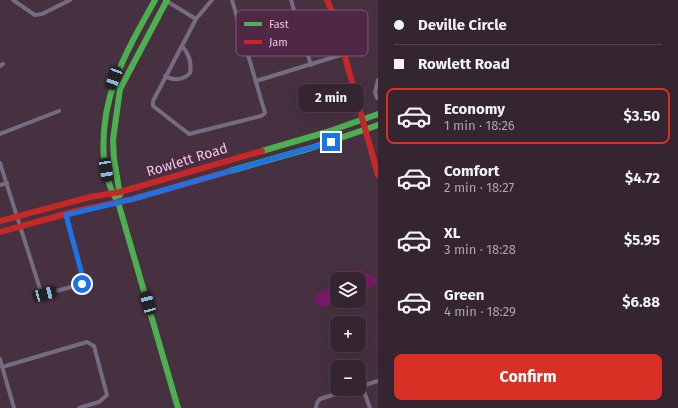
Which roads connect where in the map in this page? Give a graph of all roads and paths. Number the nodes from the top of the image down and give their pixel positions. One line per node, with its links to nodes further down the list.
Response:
1 (13, 0): 2 (street)
2 (70, 0)
3 (155, 0): 18 (street)
4 (166, 0): 12 (street); 20 (street)
5 (212, 0): 12 (street)
6 (232, 0): 11 (street)
7 (291, 0): 9 (street)
8 (327, 0): 10 (street)
9 (294, 10)
10 (332, 10)
11 (236, 14)
12 (196, 18): 13 (street)
13 (182, 46): 21 (street); 21 (street)
14 (248, 56): 23 (street)
15 (308, 56): 19 (street)
16 (338, 56): 19 (street)
17 (345, 56): 27 (street)
18 (121, 63): 20 (street); 38 (street)
19 (311, 65): 23 (street)
20 (130, 68): 37 (street)
21 (165, 76): 23 (street)
22 (378, 80): 24 (street)
23 (256, 82)
24 (377, 98)
25 (59, 111): 30 (street)
26 (378, 114): 27 (street, Rowlett Road)
27 (363, 120): 29 (street); 31 (street, Rowlett Road)
28 (378, 124): 29 (street, Rowlett Road)
29 (364, 129): 32 (street, Rowlett Road); 34 (street)
30 (0, 134)
31 (296, 140): 32 (street); 37 (street, Rowlett Road)
32 (299, 151): 39 (street, Rowlett Road)
33 (0, 163): 35 (street)
34 (378, 176)
35 (7, 183): 36 (street); 41 (street)
36 (0, 185)
37 (120, 192): 38 (street, Rowlett Road); 39 (street)
38 (111, 194): 39 (street); 41 (street, Rowlett Road)
39 (118, 202): 40 (street, Rowlett Road); 53 (street)
40 (66, 215): 43 (street, Rowlett Road); 43 (street)
41 (18, 217): 42 (street, Rowlett Road); 43 (street)
42 (0, 221)
43 (21, 227): 44 (street, Rowlett Road)
44 (0, 232)
45 (0, 359): 46 (street)
46 (2, 367): 51 (street); 52 (street)
47 (378, 381): 48 (street)
48 (366, 384)
49 (330, 396): 54 (street)
50 (365, 396): 55 (street)
51 (14, 408)
52 (79, 408)
53 (178, 408)
54 (316, 408)
55 (370, 408)

